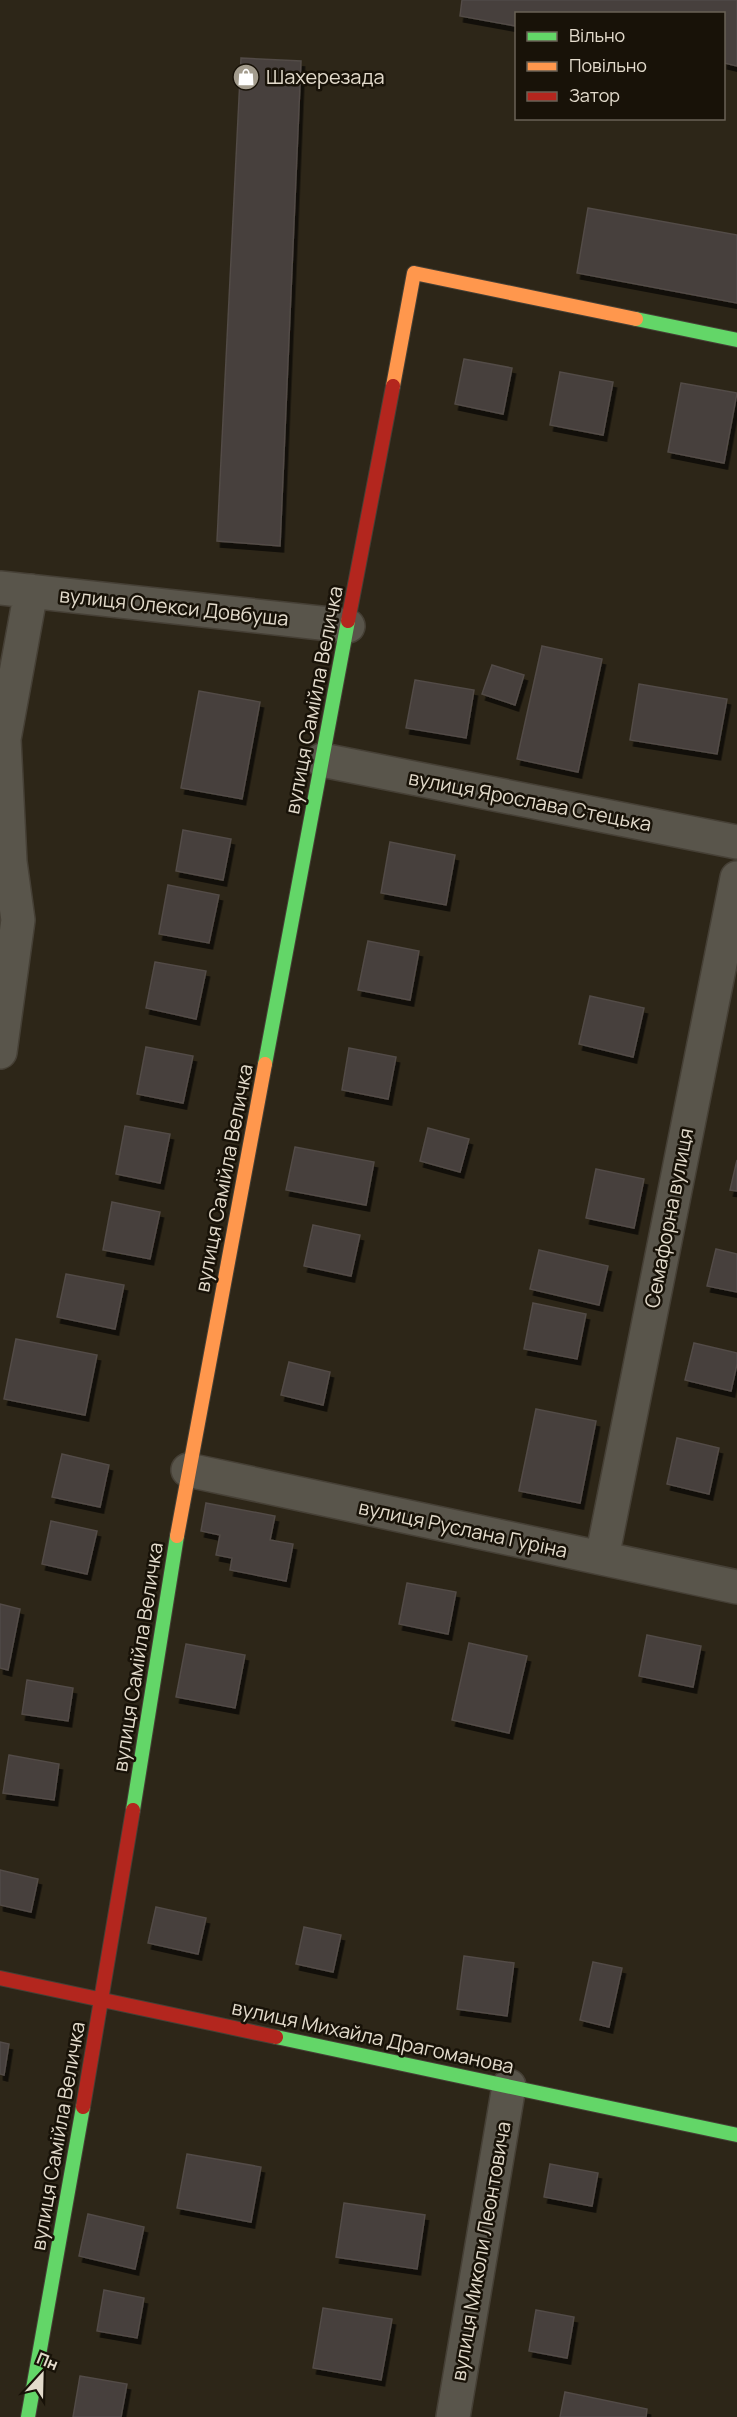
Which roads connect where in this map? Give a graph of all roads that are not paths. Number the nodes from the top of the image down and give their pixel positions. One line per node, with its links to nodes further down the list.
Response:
1 (737, 339): 3 (street, вулиця Самійла Величка)
2 (15, 590): 3 (street, вулиця Олекси Довбуша); 7 (street)
3 (348, 626): 4 (street, вулиця Самійла Величка)
4 (322, 760): 5 (street, вулиця Ярослава Стецька); 8 (street, вулиця Самійла Величка)
5 (737, 842)
6 (737, 878): 9 (street, Семафорна вулиця)
7 (0, 1052)
8 (188, 1470): 9 (street, вулиця Руслана Гуріна); 12 (street, вулиця Самійла Величка)
9 (602, 1558): 10 (street, вулиця Руслана Гуріна)
10 (737, 1587)
11 (0, 1978): 12 (street, вулиця Михайла Драгоманова)
12 (102, 2001): 13 (street, вулиця Михайла Драгоманова); 15 (street, вулиця Самійла Величка)
13 (508, 2086): 14 (street, вулиця Михайла Драгоманова); 16 (street, вулиця Миколи Леонтовича)
14 (737, 2135)
15 (28, 2417)
16 (453, 2417)

